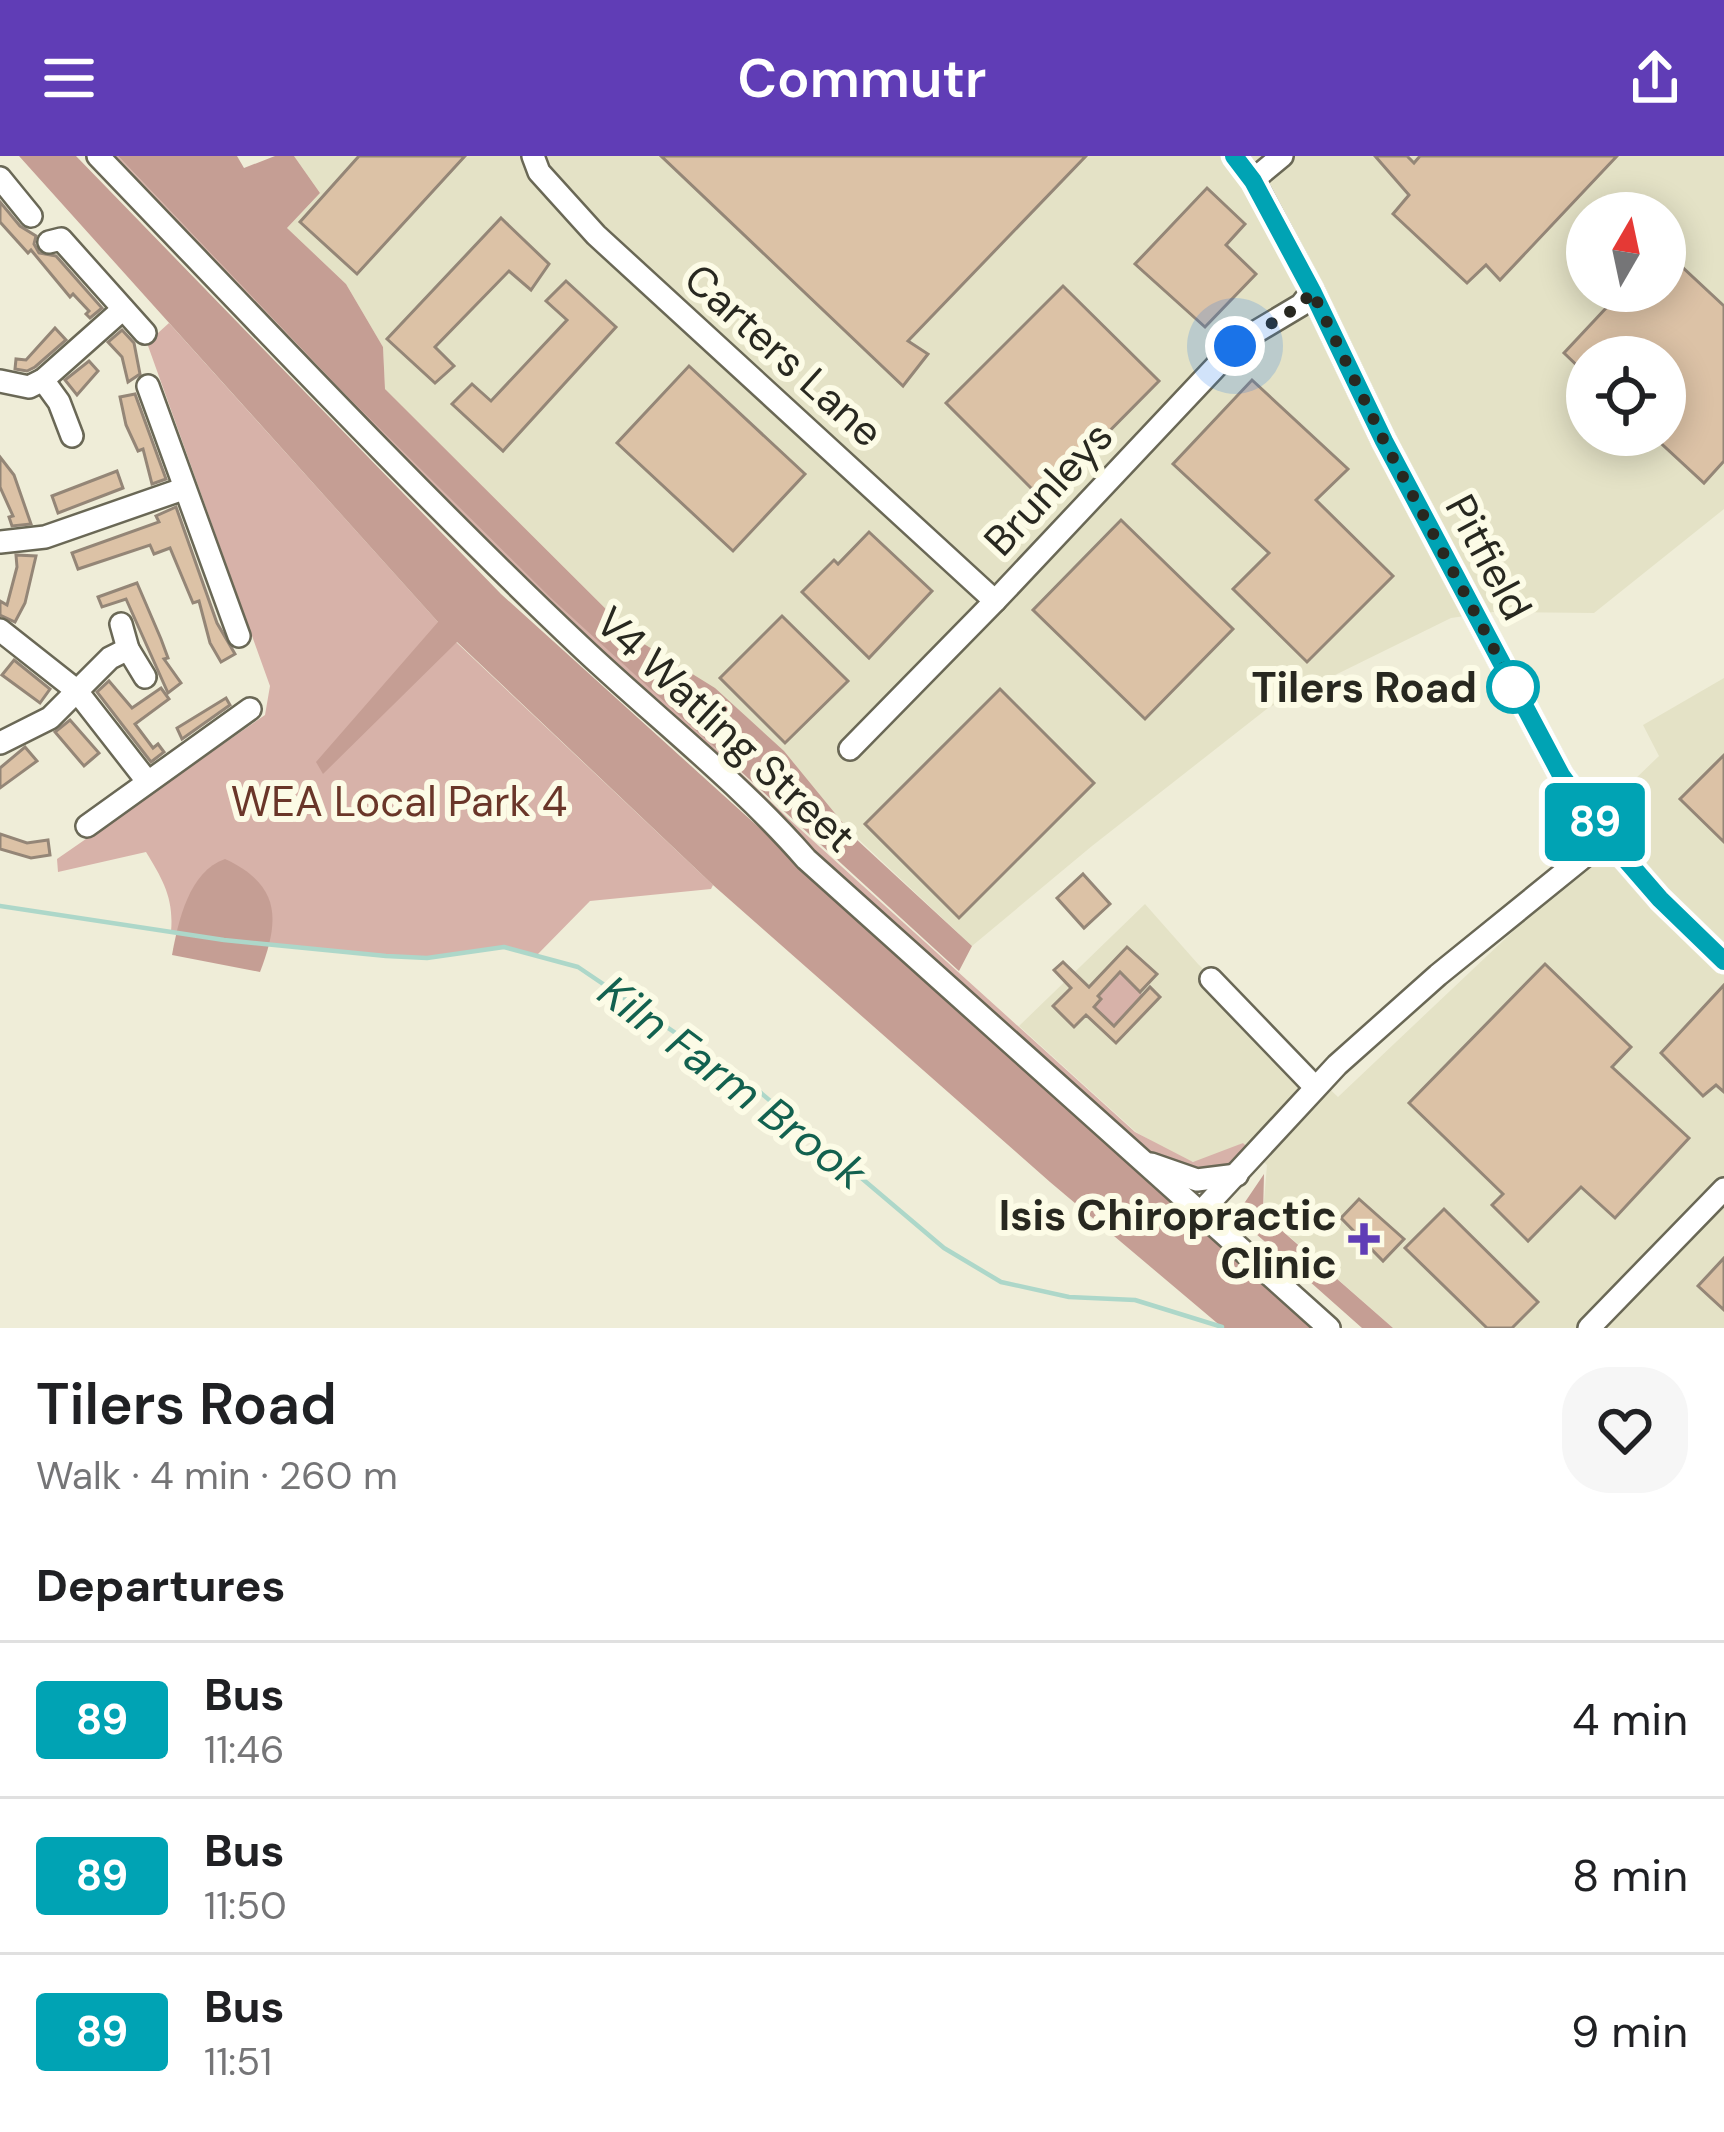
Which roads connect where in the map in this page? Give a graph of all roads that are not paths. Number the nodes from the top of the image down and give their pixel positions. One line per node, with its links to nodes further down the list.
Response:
1 (98, 156): 34 (street, V4 Watling Street)
2 (533, 156): 18 (street, Carters Lane)
3 (1234, 156): 6 (street, Pitfield)
4 (1282, 156): 6 (street)
5 (0, 178): 7 (street)
6 (1253, 181): 9 (street, Pitfield)
7 (31, 216)
8 (49, 242): 10 (street)
9 (1312, 291): 18 (street, Brunleys); 30 (street, Pitfield)
10 (123, 309): 11 (street); 12 (street)
11 (145, 333)
12 (43, 380): 13 (street); 15 (street)
13 (0, 382)
14 (148, 386): 16 (street)
15 (72, 436)
16 (183, 489): 17 (street); 21 (street)
17 (0, 542)
18 (995, 601): 27 (street, Brunleys)
19 (121, 624): 22 (street)
20 (0, 630): 24 (street)
21 (239, 636)
22 (128, 649): 23 (street); 24 (street)
23 (146, 677)
24 (76, 689): 26 (street); 28 (street)
25 (250, 709): 28 (street)
26 (0, 743)
27 (850, 749)
28 (147, 781): 29 (street)
29 (87, 826)
30 (1607, 838): 31 (street, Pitfield); 33 (street)
31 (1724, 961)
32 (1211, 979): 33 (street)
33 (1315, 1087): 35 (street)
34 (1139, 1159): 35 (street); 37 (street, V4 Watling Street)
35 (1237, 1174): 37 (street)
36 (1724, 1189): 39 (street)
37 (1199, 1214): 38 (street, V4 Watling Street)
38 (1329, 1328)
39 (1589, 1328)

